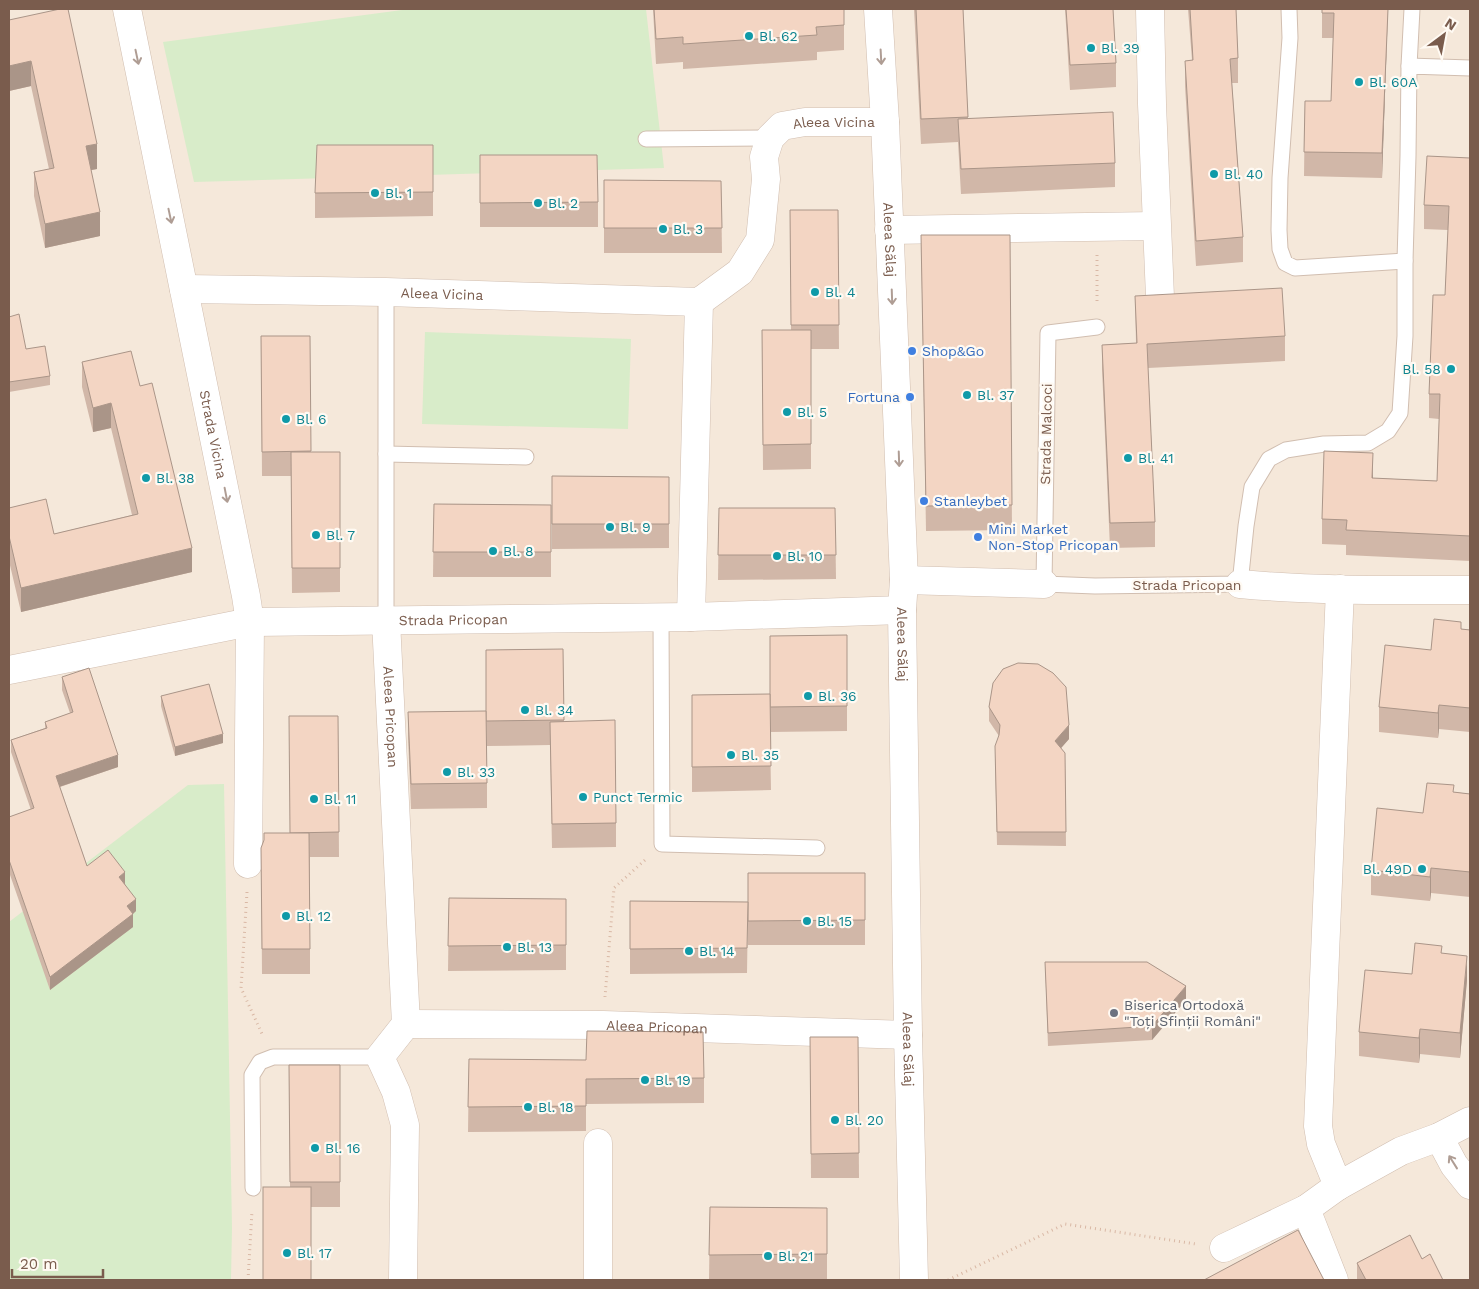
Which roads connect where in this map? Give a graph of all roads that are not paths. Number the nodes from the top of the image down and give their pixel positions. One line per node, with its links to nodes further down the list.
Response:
1 (127, 9): 14 (street, Strada Vicina, one-way to 14)
2 (878, 9): 8 (street, Aleea Sălaj, one-way to 8)
3 (1150, 9): 11 (street)
4 (1290, 9): 13 (lane)
5 (1412, 9): 6 (lane)
6 (1409, 66): 7 (lane); 13 (lane)
7 (1470, 68)
8 (885, 122): 9 (street, Aleea Vicina); 12 (street, Aleea Sălaj)
9 (770, 138): 10 (lane); 17 (street)
10 (646, 139)
11 (1156, 226): 12 (street); 16 (street)
12 (889, 230): 21 (street, Aleea Sălaj, one-way to 21)
13 (1404, 261): 23 (lane)
14 (184, 289): 15 (street, Aleea Vicina); 30 (street, Strada Vicina, one-way to 30)
15 (386, 292): 17 (street, Aleea Vicina); 19 (lane)
16 (1160, 297)
17 (699, 302): 28 (street)
18 (1097, 327): 22 (lane, Strada Malcoci)
19 (386, 454): 20 (lane); 29 (lane)
20 (526, 457)
21 (904, 580): 22 (street, Strada Pricopan); 26 (street, Aleea Sălaj)
22 (1044, 584): 23 (lane, Strada Pricopan)
23 (1240, 584): 24 (street, Strada Pricopan)
24 (1340, 589): 25 (street, Strada Pricopan); 41 (street)
25 (1470, 590)
26 (902, 610): 28 (street, Strada Pricopan); 35 (street, Aleea Sălaj)
27 (661, 616): 28 (street, Strada Pricopan); 29 (street, Strada Pricopan); 32 (lane)
28 (691, 616)
29 (386, 621): 30 (street, Strada Pricopan); 34 (street, Aleea Pricopan)
30 (250, 622): 31 (street, Strada Pricopan); 33 (street, Strada Vicina)
31 (9, 670)
32 (817, 848)
33 (248, 864)
34 (406, 1024): 35 (street, Aleea Pricopan); 36 (street)
35 (908, 1035): 47 (street, Aleea Sălaj)
36 (380, 1057): 42 (lane); 45 (street)
37 (1470, 1121): 38 (street)
38 (1439, 1137): 40 (street, one-way to 38); 41 (street)
39 (598, 1143): 46 (street)
40 (1470, 1185)
41 (1338, 1186): 43 (street)
42 (253, 1188)
43 (1306, 1209): 44 (street); 48 (street)
44 (1224, 1248)
45 (403, 1280)
46 (598, 1280)
47 (914, 1280)
48 (1334, 1280)

